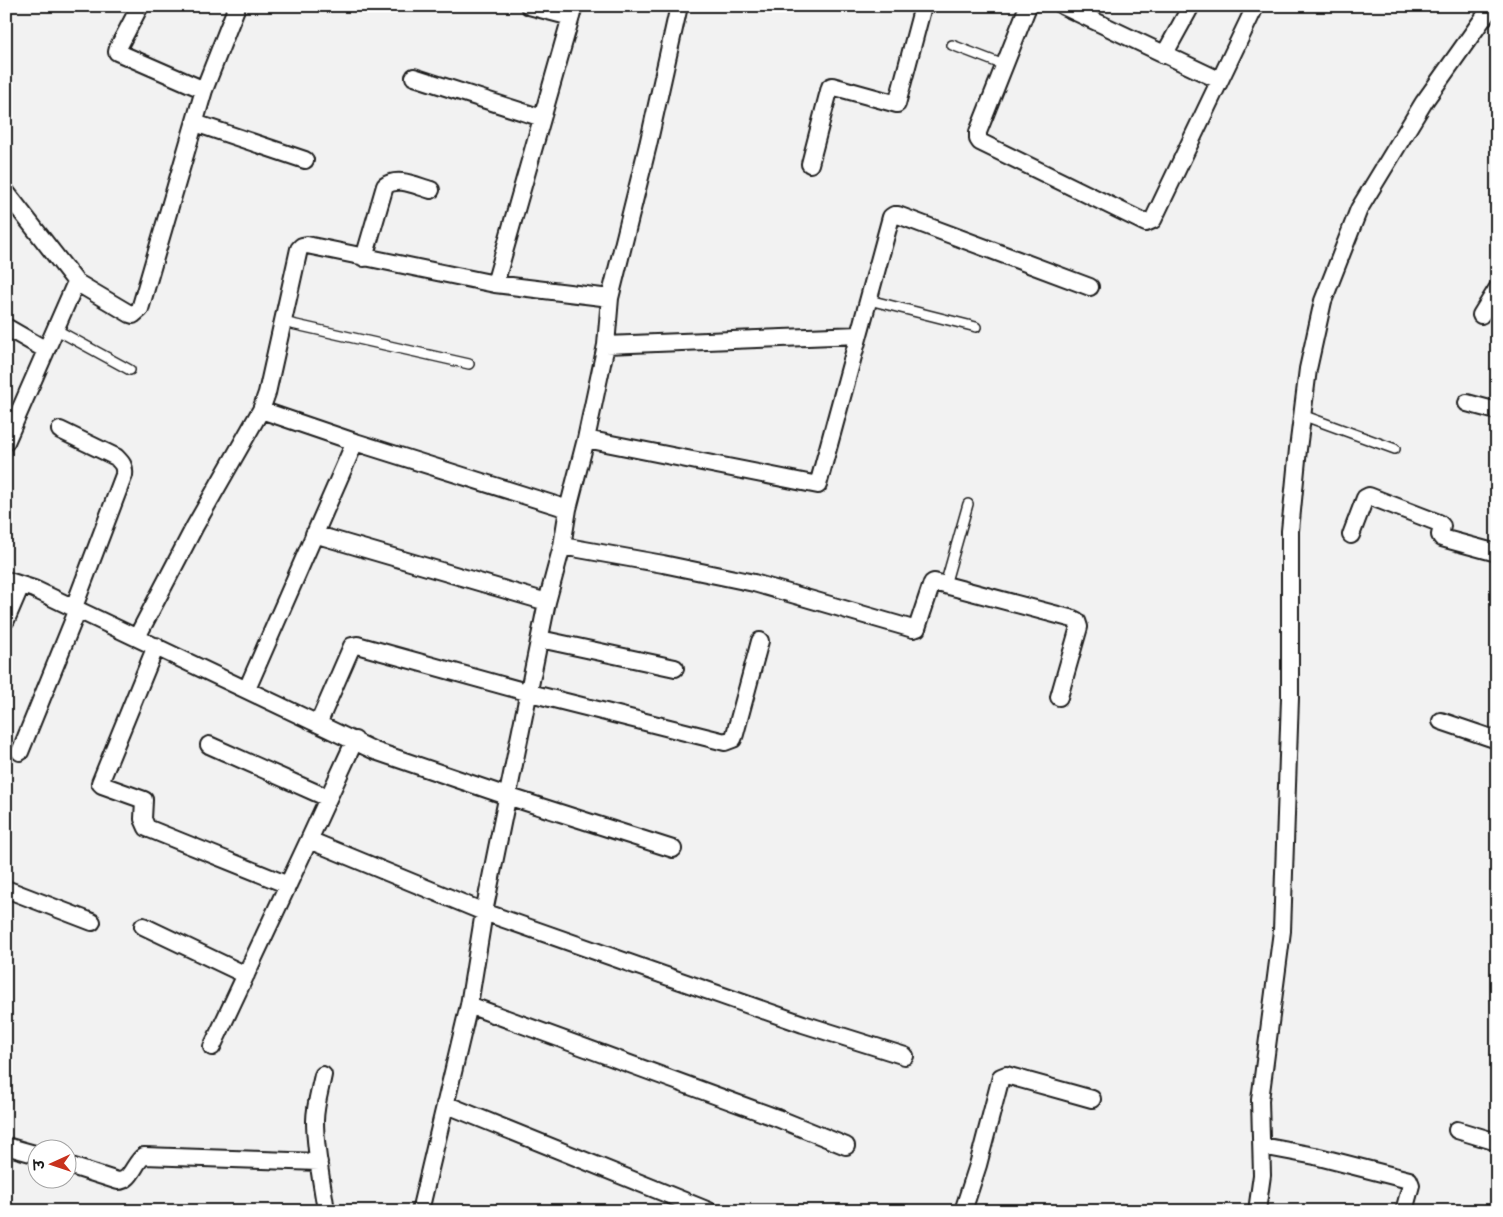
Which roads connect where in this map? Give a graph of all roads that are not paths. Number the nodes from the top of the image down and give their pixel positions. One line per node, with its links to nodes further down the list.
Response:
1 (140, 6): 17 (street)
2 (237, 6): 17 (street)
3 (530, 6): 11 (street)
4 (679, 6): 29 (street)
5 (923, 6): 21 (street)
6 (1028, 6): 14 (street)
7 (1063, 6): 13 (street)
8 (1192, 6): 13 (street)
9 (1254, 10): 16 (street)
10 (1493, 10): 45 (street)
11 (572, 11): 18 (street)
12 (952, 45): 14 (lane)
13 (1164, 55): 16 (street)
14 (1004, 66): 16 (street)
15 (414, 77): 18 (street)
16 (1219, 80)
17 (204, 90): 19 (street)
18 (542, 118): 26 (street)
19 (195, 123): 20 (street); 25 (street)
20 (305, 160)
21 (810, 164)
22 (431, 190): 24 (street)
23 (6, 192): 25 (street)
24 (364, 258): 26 (street); 32 (street)
25 (76, 282): 35 (street)
26 (495, 284): 29 (street)
27 (1090, 287): 30 (street)
28 (1497, 289): 31 (street)
29 (610, 298): 37 (street)
30 (868, 300): 34 (lane); 36 (street)
31 (1481, 315)
32 (283, 322): 39 (lane); 42 (street)
33 (6, 327): 38 (street)
34 (976, 327)
35 (55, 329): 38 (street); 40 (lane)
36 (859, 335): 37 (street); 47 (street)
37 (606, 345): 47 (street)
38 (46, 350): 43 (street)
39 (469, 364)
40 (130, 370)
41 (1467, 403): 44 (street)
42 (261, 410): 49 (street); 62 (street)
43 (12, 411): 48 (street)
44 (1497, 411)
45 (1302, 415): 50 (lane); 96 (street)
46 (60, 430): 60 (street)
47 (586, 439): 52 (street)
48 (6, 442)
49 (355, 442): 52 (street); 53 (street)
50 (1395, 449)
51 (968, 504): 58 (lane)
52 (568, 509): 55 (street)
53 (314, 534): 59 (street); 67 (street)
54 (1351, 535): 56 (street)
55 (562, 546): 58 (street); 59 (street)
56 (1497, 553)
57 (14, 582): 60 (street); 61 (street)
58 (945, 585): 69 (street)
59 (547, 602): 63 (street)
60 (76, 608): 62 (street); 75 (street)
61 (6, 620)
62 (137, 637): 65 (street)
63 (540, 638): 66 (street); 68 (street)
64 (760, 641): 68 (street)
65 (156, 646): 67 (street); 80 (street)
66 (675, 668)
67 (247, 689): 71 (street)
68 (530, 693): 71 (street); 76 (street)
69 (1059, 697)
70 (1441, 721): 73 (street)
71 (318, 724): 72 (street)
72 (355, 740): 76 (street); 77 (street)
73 (1497, 740)
74 (209, 745): 77 (street)
75 (20, 752)
76 (507, 796): 79 (street); 82 (street)
77 (328, 798): 78 (street)
78 (309, 840): 80 (street); 82 (street)
79 (673, 849)
80 (288, 885): 85 (street)
81 (6, 889): 83 (street)
82 (484, 912): 86 (street); 88 (street)
83 (92, 922)
84 (143, 926): 85 (street)
85 (246, 975): 87 (street)
86 (468, 1006): 91 (street); 95 (street)
87 (212, 1047)
88 (905, 1056)
89 (323, 1075): 98 (street)
90 (1092, 1099): 103 (street)
91 (445, 1104): 101 (street); 102 (street)
92 (1457, 1130): 93 (street)
93 (1497, 1142)
94 (6, 1146): 97 (street)
95 (846, 1146)
96 (1262, 1146): 104 (street); 105 (street)
97 (28, 1152)
98 (319, 1162): 99 (street); 100 (street)
99 (78, 1168)
100 (326, 1211)
101 (420, 1211)
102 (709, 1211)
103 (963, 1211)
104 (1257, 1211)
105 (1404, 1211)

